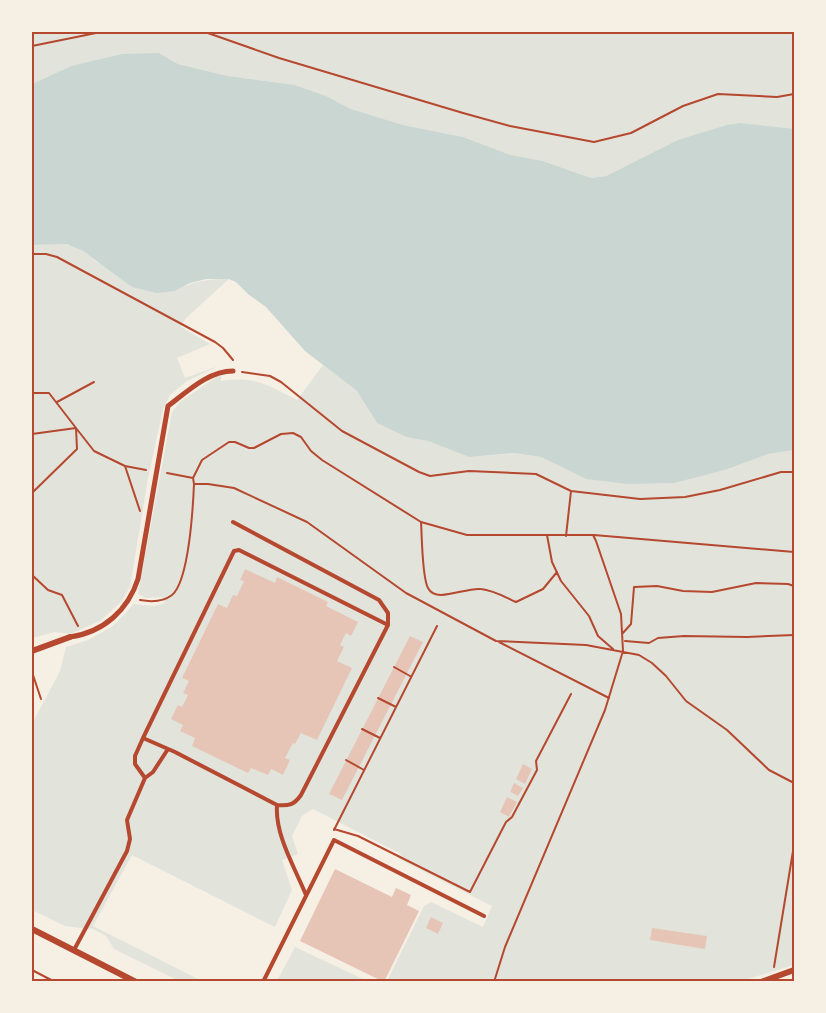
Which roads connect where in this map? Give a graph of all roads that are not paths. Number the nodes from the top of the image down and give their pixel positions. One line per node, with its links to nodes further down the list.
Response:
1 (233, 371): 4 (street)
2 (233, 522): 3 (lane)
3 (388, 625): 6 (lane); 9 (lane)
4 (70, 637): 5 (street)
5 (32, 651)
6 (143, 738): 7 (lane); 8 (lane)
7 (168, 749): 8 (lane); 9 (lane)
8 (145, 778): 13 (lane)
9 (277, 805): 10 (lane)
10 (306, 895): 11 (lane); 16 (lane)
11 (484, 916)
12 (32, 929): 13 (street)
13 (74, 951): 15 (street)
14 (795, 970): 17 (street)
15 (136, 981)
16 (263, 981)
17 (761, 981)

